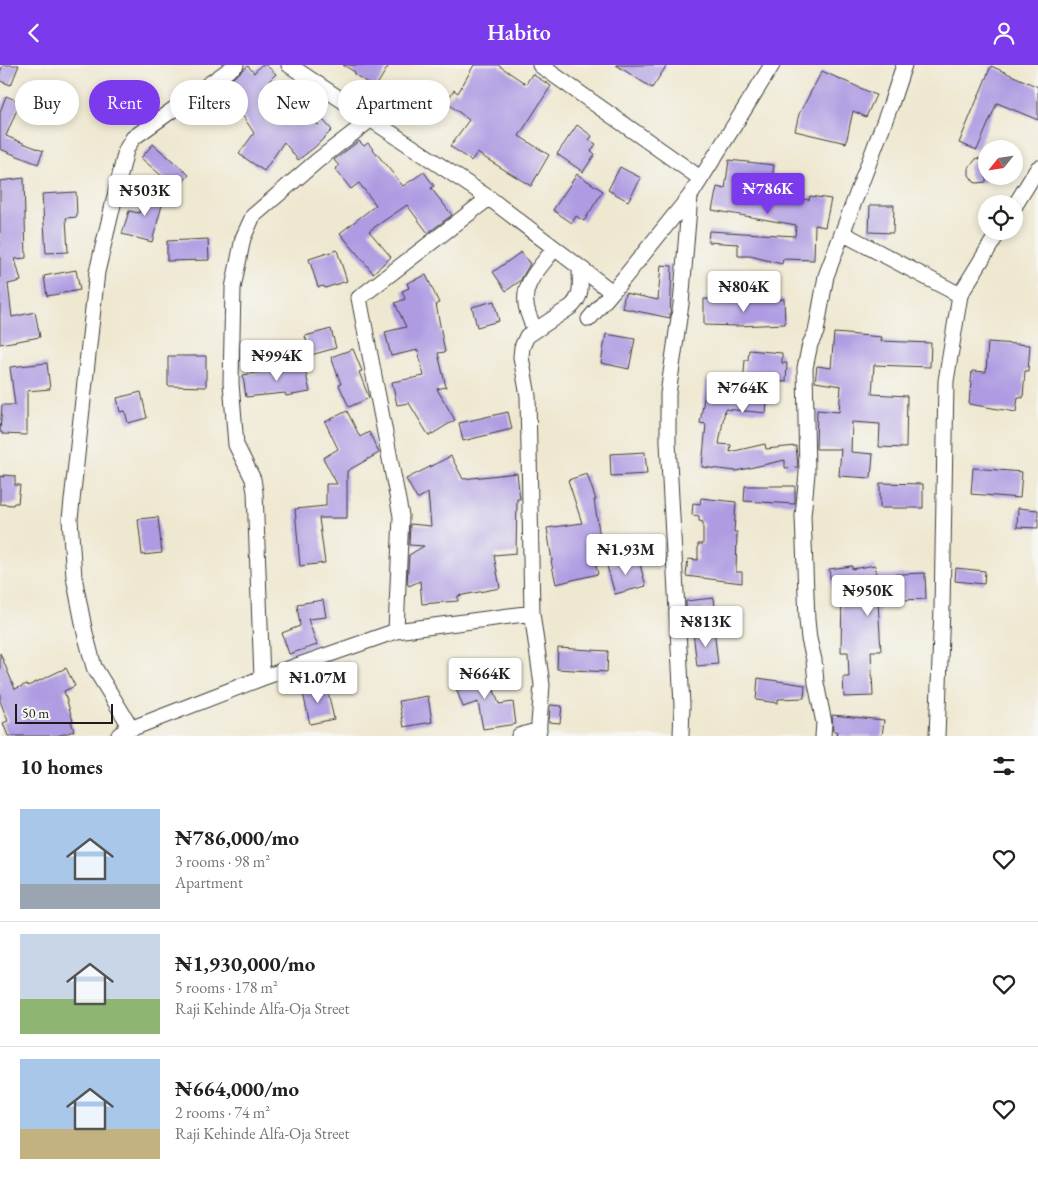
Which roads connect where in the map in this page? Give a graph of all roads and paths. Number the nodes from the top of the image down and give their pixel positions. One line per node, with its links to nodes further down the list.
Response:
1 (236, 65): 26 (street)
2 (290, 65): 6 (street)
3 (540, 65): 10 (street)
4 (772, 65): 10 (street)
5 (904, 65): 14 (street)
6 (338, 98)
7 (364, 125): 24 (street)
8 (378, 125): 13 (street)
9 (1038, 167): 11 (street)
10 (700, 178): 12 (street)
11 (1021, 195)
12 (690, 196): 18 (street); 28 (street)
13 (489, 198): 16 (street); 23 (street)
14 (842, 233): 19 (street); 29 (street)
15 (994, 240): 19 (street)
16 (554, 249): 17 (street); 21 (street)
17 (580, 269): 18 (street); 21 (street)
18 (612, 292): 20 (street)
19 (960, 295): 30 (street)
20 (589, 319)
21 (535, 329): 22 (street)
22 (532, 613): 23 (street); 25 (street)
23 (396, 631): 24 (street)
24 (262, 678): 26 (street)
25 (539, 733): 27 (street)
26 (122, 734)
27 (519, 736)
28 (681, 736)
29 (823, 736)
30 (938, 736)

